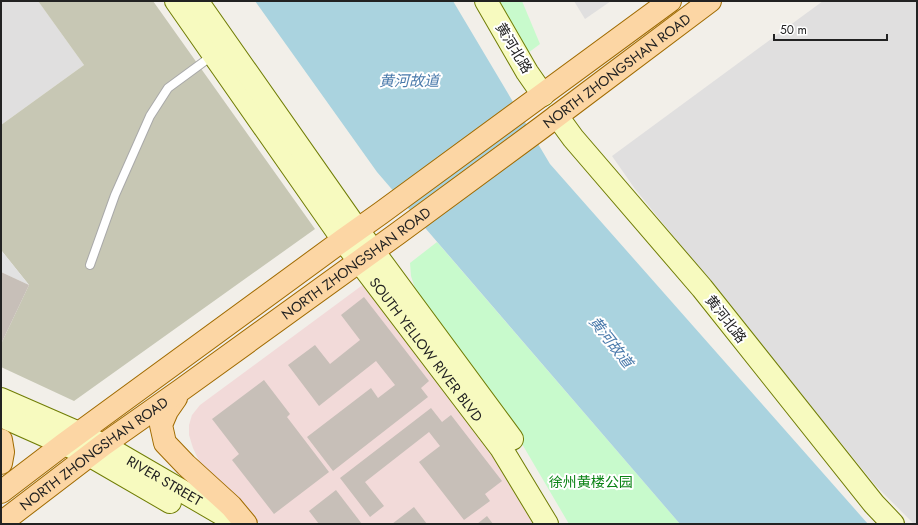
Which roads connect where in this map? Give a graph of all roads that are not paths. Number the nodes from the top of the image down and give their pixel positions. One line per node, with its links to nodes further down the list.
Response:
1 (176, 1): 6 (main road, SOUTH YELLOW RIVER BLVD)
2 (197, 1): 9 (main road, SOUTH YELLOW RIVER BLVD)
3 (486, 1): 7 (main road, 黄河北路)
4 (670, 1): 7 (main road, NORTH ZHONGSHAN ROAD)
5 (710, 1): 8 (main road, NORTH ZHONGSHAN ROAD)
6 (214, 55): 9 (main road, SOUTH YELLOW RIVER BLVD); 11 (lane)
7 (536, 100): 9 (main road, NORTH ZHONGSHAN ROAD)
8 (549, 122): 10 (main road, NORTH ZHONGSHAN ROAD); 26 (main road, 黄河北路)
9 (350, 235): 10 (main road, SOUTH YELLOW RIVER BLVD); 15 (main road, NORTH ZHONGSHAN ROAD)
10 (366, 256): 12 (main road, NORTH ZHONGSHAN ROAD); 24 (main road, SOUTH YELLOW RIVER BLVD); 25 (main road, SOUTH YELLOW RIVER BLVD)
11 (90, 265)
12 (181, 390): 17 (main road, NORTH ZHONGSHAN ROAD); 23 (main road)
13 (1, 399): 15 (main road, RIVER STREET)
14 (1, 416): 15 (main road, RIVER STREET)
15 (72, 439): 17 (main road, RIVER STREET); 19 (main road, NORTH ZHONGSHAN ROAD)
16 (1, 440): 18 (main road)
17 (96, 450): 20 (main road, NORTH ZHONGSHAN ROAD); 21 (main road, RIVER STREET); 22 (main road, RIVER STREET)
18 (1, 463)
19 (1, 492)
20 (1, 523)
21 (210, 524)
22 (239, 524)
23 (246, 524)
24 (547, 524)
25 (563, 524)
26 (892, 524)

